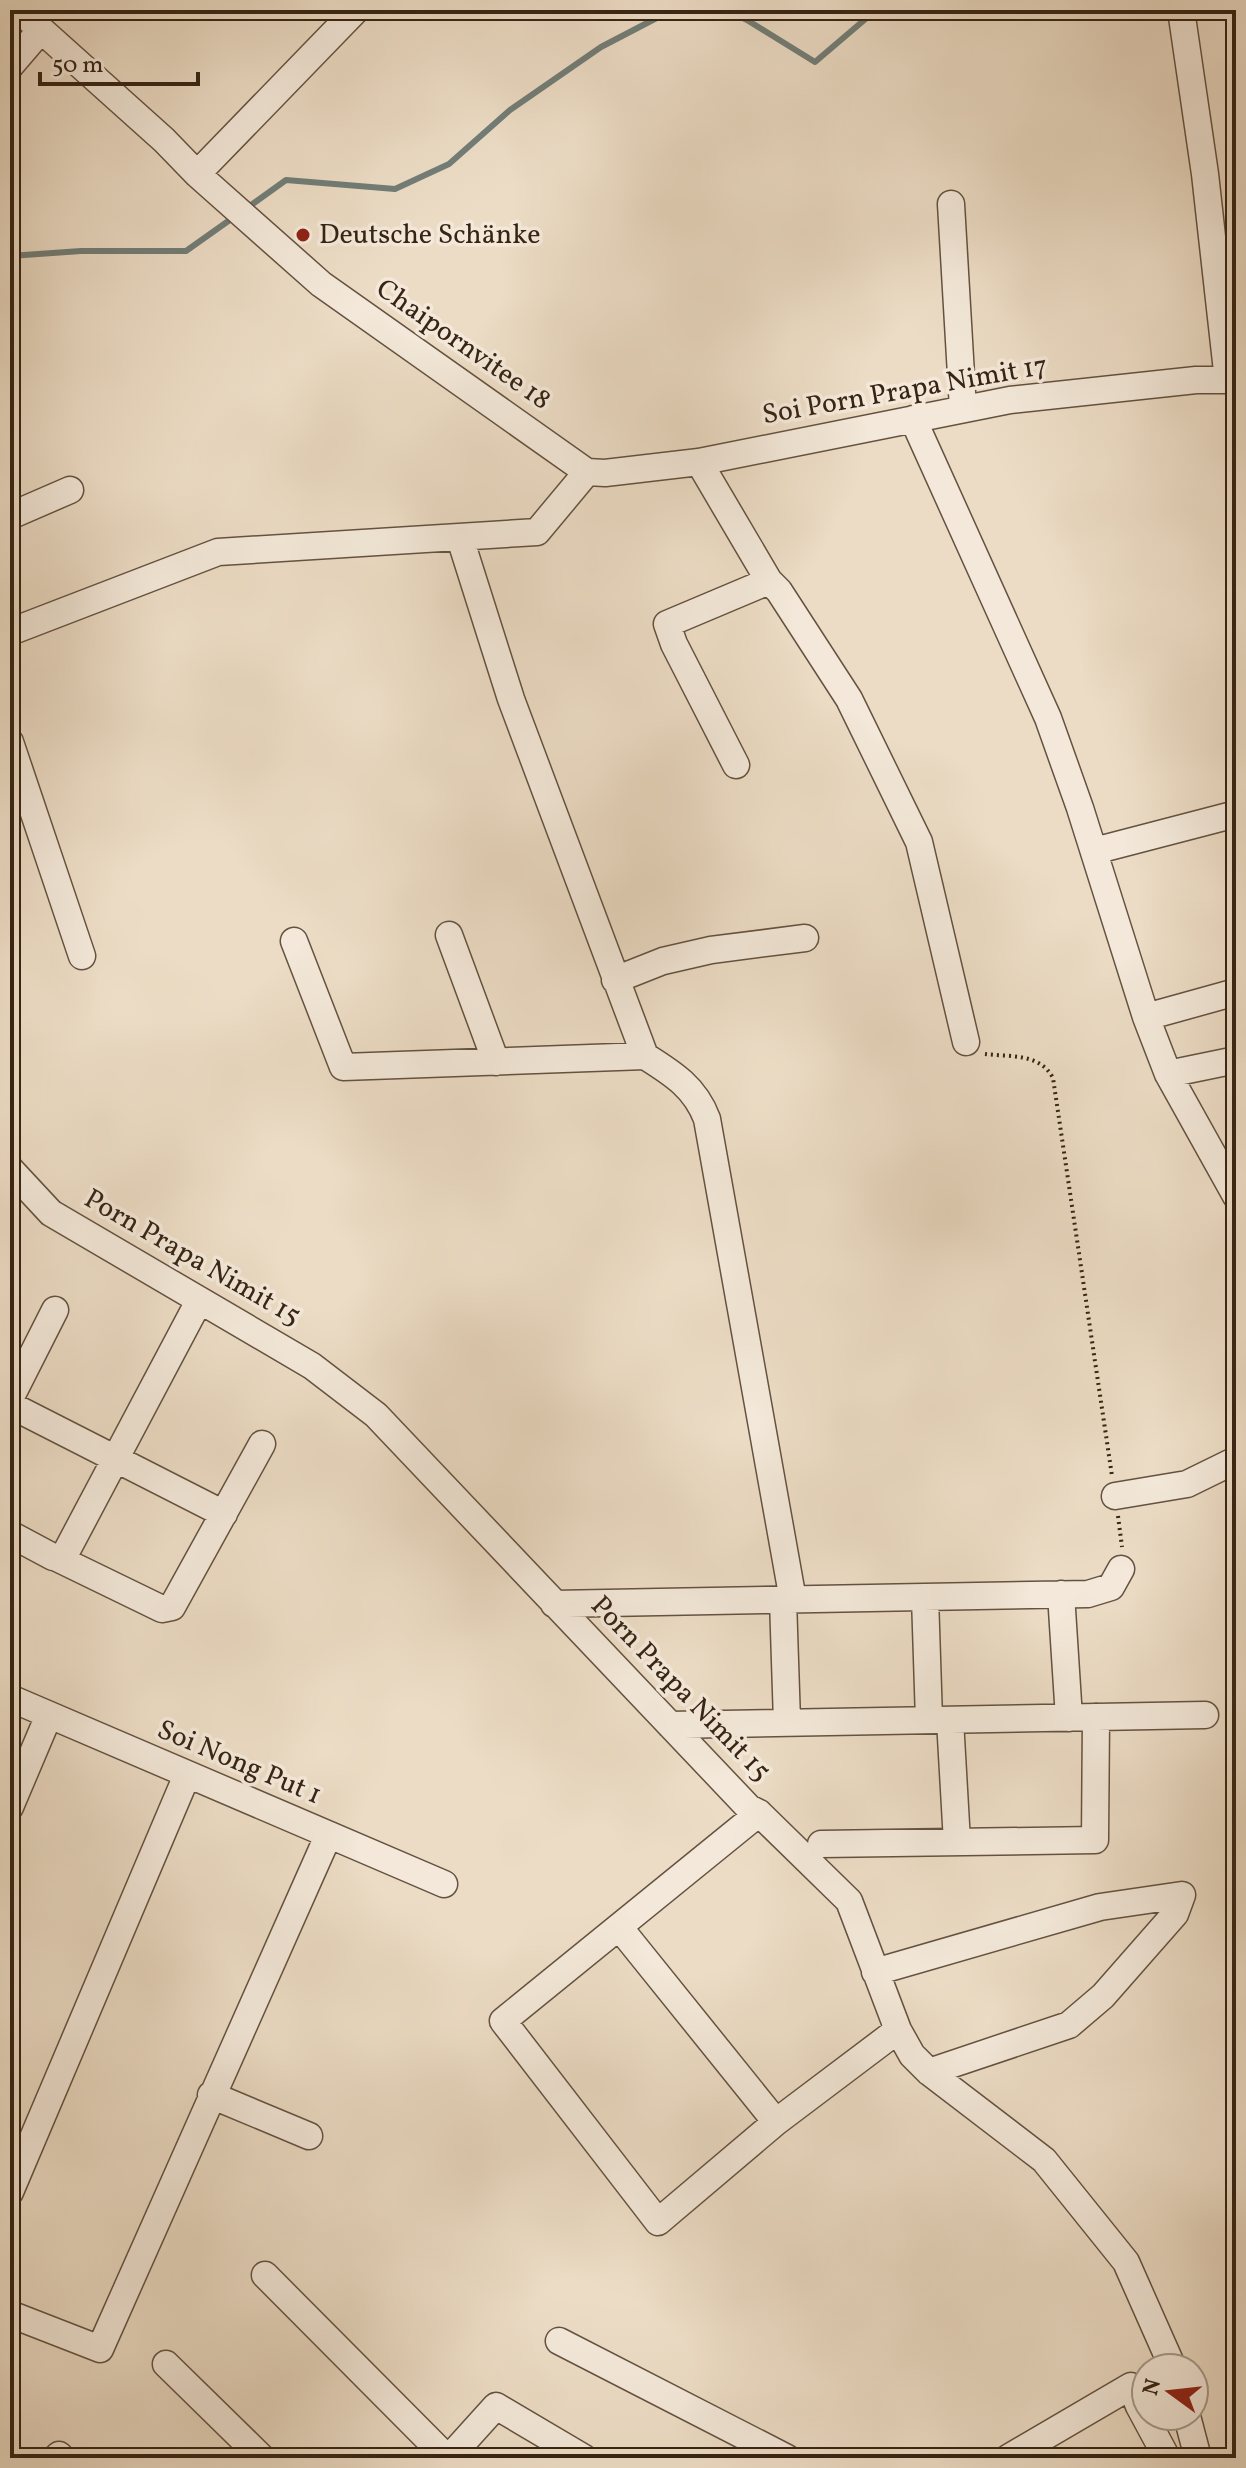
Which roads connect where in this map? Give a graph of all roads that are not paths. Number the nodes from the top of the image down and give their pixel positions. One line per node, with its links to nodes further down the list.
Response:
1 (19, 10): 4 (street, Chaipornvitee 18)
2 (356, 10): 6 (street)
3 (1181, 10): 8 (street)
4 (40, 31): 5 (street); 6 (street, Chaipornvitee 18)
5 (10, 66)
6 (206, 183): 12 (street, Chaipornvitee 18)
7 (951, 204): 9 (street)
8 (1232, 380): 9 (street, Soi Porn Prapa Nimit 17)
9 (963, 409): 10 (street, Soi Porn Prapa Nimit 17)
10 (913, 419): 11 (street, Soi Porn Prapa Nimit 17); 21 (street)
11 (699, 462): 12 (street, Soi Porn Prapa Nimit 17); 16 (street)
12 (587, 472): 15 (street)
13 (70, 490): 14 (street)
14 (10, 516)
15 (460, 538): 17 (street); 26 (street)
16 (769, 581): 19 (street); 29 (street)
17 (10, 632)
18 (10, 742): 25 (street)
19 (736, 765)
20 (1236, 814): 21 (street)
21 (1094, 851): 28 (street)
22 (449, 935): 32 (street)
23 (805, 938): 26 (street)
24 (294, 941): 32 (street)
25 (82, 956)
26 (615, 980): 30 (street)
27 (1236, 992): 28 (street)
28 (1146, 1017): 33 (street)
29 (966, 1042)
30 (645, 1056): 32 (street); 50 (street)
31 (1236, 1060): 33 (street)
32 (496, 1062)
33 (1168, 1074): 35 (street)
34 (10, 1169): 36 (street, Porn Prapa Nimit 15)
35 (1236, 1196)
36 (199, 1301): 41 (street); 51 (street, Porn Prapa Nimit 15)
37 (55, 1310): 38 (street)
38 (10, 1399)
39 (10, 1405): 41 (street)
40 (262, 1444): 44 (street)
41 (115, 1460): 44 (street); 46 (street)
42 (1236, 1460): 43 (street)
43 (1115, 1496)
44 (224, 1514): 46 (street)
45 (10, 1534): 46 (street)
46 (57, 1558)
47 (1121, 1569): 48 (street)
48 (1061, 1594): 49 (street); 56 (street)
49 (925, 1597): 50 (street); 57 (street)
50 (788, 1600): 51 (street); 58 (street)
51 (554, 1604): 59 (street, Porn Prapa Nimit 15)
52 (10, 1698): 53 (street, Soi Nong Put 1)
53 (49, 1715): 60 (street, Soi Nong Put 1); 61 (street)
54 (1205, 1715): 55 (street)
55 (1096, 1717): 56 (street); 64 (street)
56 (1069, 1718): 57 (street)
57 (939, 1720): 58 (street); 64 (street)
58 (787, 1722): 59 (street)
59 (670, 1725): 62 (street, Porn Prapa Nimit 15)
60 (187, 1775): 63 (street, Soi Nong Put 1); 74 (street)
61 (10, 1807)
62 (759, 1813): 67 (street); 68 (street, Porn Prapa Nimit 15)
63 (328, 1836): 66 (street, Soi Nong Put 1); 71 (street)
64 (957, 1842): 65 (street)
65 (821, 1844)
66 (444, 1884)
67 (619, 1927): 72 (street); 72 (street)
68 (875, 1972): 69 (street, Porn Prapa Nimit 15); 70 (street)
69 (898, 2030): 70 (street, Porn Prapa Nimit 15); 72 (street)
70 (929, 2072): 78 (street, Porn Prapa Nimit 15)
71 (211, 2095): 73 (street); 76 (street)
72 (776, 2122)
73 (309, 2136)
74 (10, 2192)
75 (265, 2275): 83 (street)
76 (10, 2314)
77 (559, 2341): 85 (street)
78 (1166, 2352)
79 (166, 2364): 82 (street)
80 (1191, 2432): 87 (street)
81 (1019, 2455): 86 (street)
82 (262, 2458)
83 (448, 2458): 84 (street)
84 (584, 2458)
85 (787, 2458)
86 (1167, 2458)
87 (1198, 2458)

